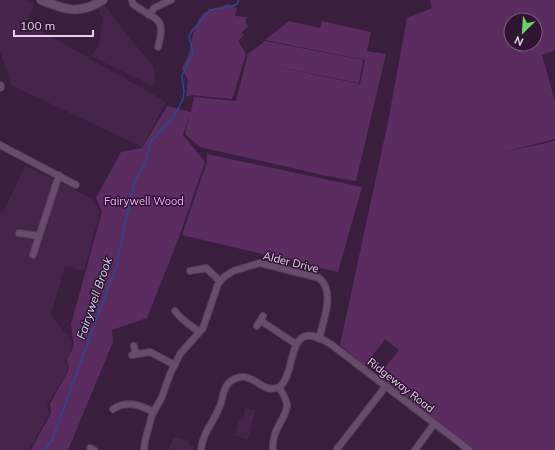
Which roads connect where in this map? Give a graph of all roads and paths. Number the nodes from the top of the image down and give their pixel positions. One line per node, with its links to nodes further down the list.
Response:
1 (42, 0): 2 (street)
2 (103, 0)
3 (132, 0): 5 (street)
4 (171, 0): 5 (street)
5 (149, 15): 6 (street)
6 (158, 47)
7 (0, 145): 8 (street)
8 (58, 175): 9 (street); 11 (street)
9 (76, 185)
10 (19, 233): 11 (street)
11 (39, 236): 12 (street)
12 (32, 255)
13 (193, 268): 14 (street)
14 (220, 281): 17 (street); 18 (street, Alder Drive)
15 (171, 320): 17 (street)
16 (261, 321): 19 (street)
17 (199, 332): 21 (street)
18 (319, 338): 19 (street); 22 (street, Ridgeway Road)
19 (296, 344): 23 (street)
20 (134, 346): 21 (street)
21 (175, 365): 25 (street)
22 (386, 386): 26 (street, Ridgeway Road); 27 (street)
23 (279, 387): 29 (street); 30 (street)
24 (115, 400): 25 (street)
25 (154, 412): 28 (street)
26 (434, 424): 31 (street); 32 (street, Ridgeway Road)
27 (337, 449)
28 (144, 450)
29 (201, 450)
30 (273, 450)
31 (415, 450)
32 (469, 450)

